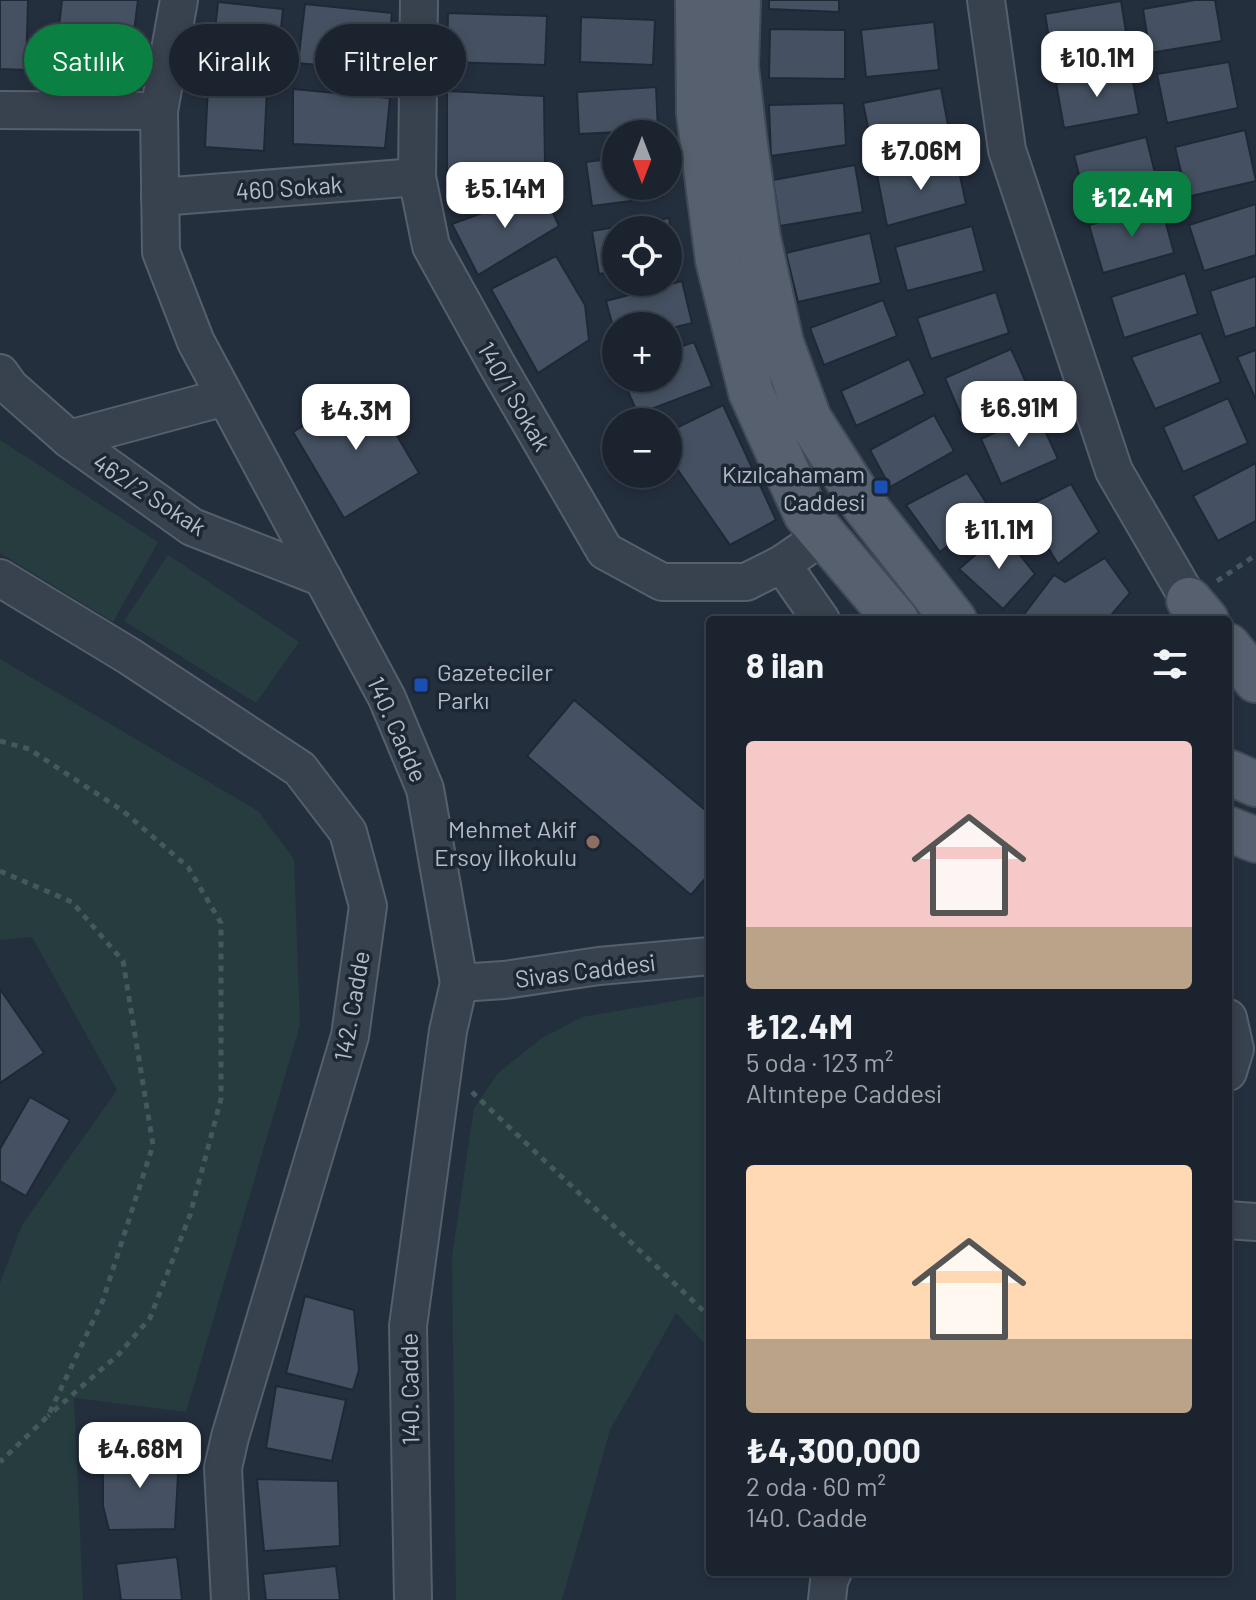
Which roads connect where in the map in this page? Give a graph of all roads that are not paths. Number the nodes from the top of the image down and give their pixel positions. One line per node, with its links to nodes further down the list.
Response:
1 (179, 0): 7 (street, 140. Cadde)
2 (419, 0): 8 (street, 140/1 Sokak)
3 (698, 0): 13 (main road)
4 (738, 0): 20 (main road)
5 (986, 0): 17 (street)
6 (0, 110): 7 (street)
7 (159, 111): 9 (street, 140. Cadde)
8 (417, 177): 9 (street, 460 Sokak); 14 (street, 140/1 Sokak)
9 (160, 197): 11 (street, 140. Cadde)
10 (0, 373): 12 (street, 462/2 Sokak)
11 (225, 397): 12 (street); 16 (street, 140. Cadde)
12 (69, 439): 16 (street, 462/2 Sokak)
13 (824, 535): 14 (street, 140/1 Sokak); 19 (main road)
14 (782, 564): 18 (street)
15 (0, 578): 34 (street, 142. Cadde)
16 (323, 578): 28 (street, 140. Cadde)
17 (1197, 613)
18 (818, 616)
19 (893, 616)
20 (951, 616)
21 (1232, 651): 22 (main road)
22 (1256, 680)
23 (1232, 774): 24 (main road)
24 (1256, 784)
25 (1232, 831): 26 (main road)
26 (1256, 840)
27 (706, 956): 28 (street, Sivas Caddesi)
28 (459, 983): 35 (street, 140. Cadde)
29 (1232, 1036): 30 (street)
30 (1232, 1059)
31 (1232, 1220): 32 (street)
32 (1256, 1222)
33 (831, 1576): 36 (street)
34 (230, 1600)
35 (413, 1600)
36 (827, 1600)

